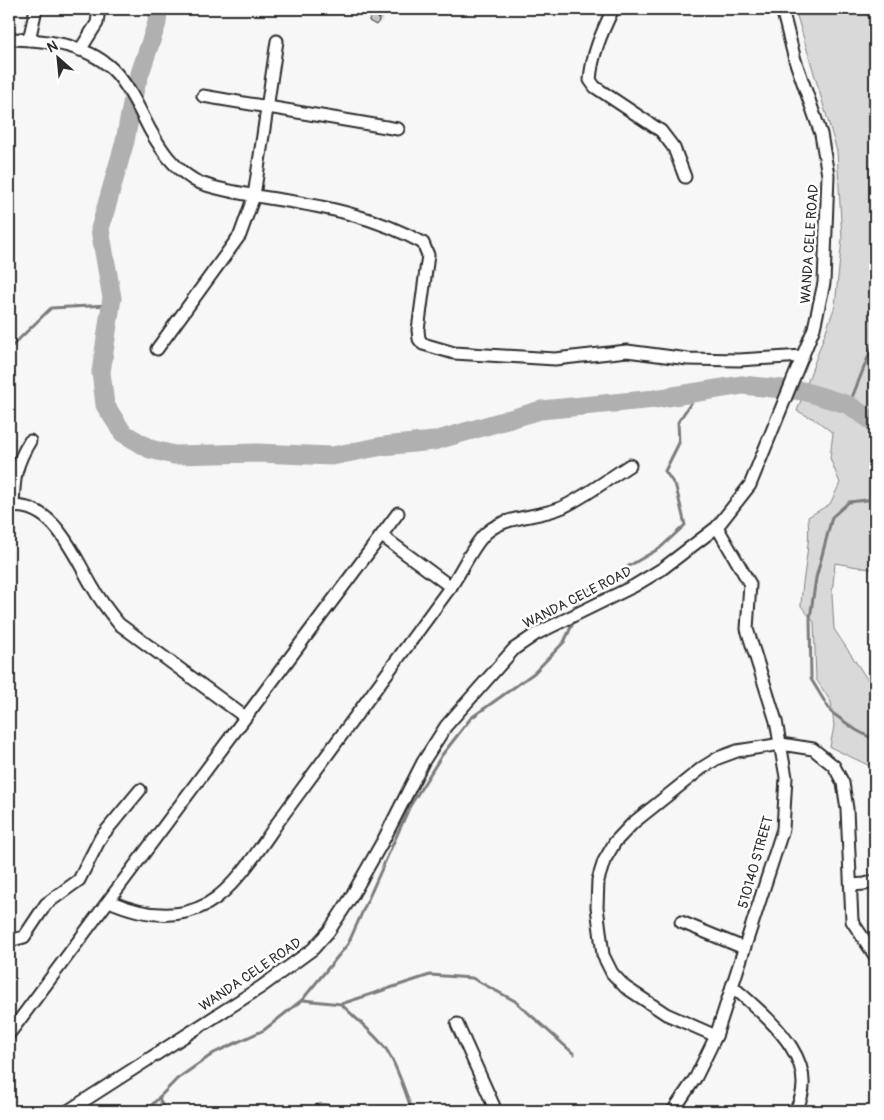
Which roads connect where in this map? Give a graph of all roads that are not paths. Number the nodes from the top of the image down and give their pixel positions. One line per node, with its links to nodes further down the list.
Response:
1 (36, 9): 6 (street)
2 (99, 9): 8 (street)
3 (613, 9): 12 (street)
4 (782, 9): 15 (street, WANDA CELE ROAD)
5 (9, 38): 6 (street)
6 (30, 40): 8 (street)
7 (277, 41): 10 (street)
8 (80, 50): 13 (street)
9 (203, 96): 10 (street)
10 (267, 108): 11 (street); 13 (street)
11 (398, 129)
12 (685, 177)
13 (254, 196): 14 (street); 15 (street)
14 (157, 349)
15 (802, 356): 20 (street, WANDA CELE ROAD)
16 (30, 441): 18 (street)
17 (630, 466): 22 (street)
18 (11, 507): 23 (street)
19 (398, 513): 21 (street)
20 (717, 527): 24 (street, 510140 STREET); 37 (street, WANDA CELE ROAD)
21 (382, 536): 22 (street); 23 (street)
22 (451, 587): 28 (street)
23 (244, 717): 28 (street)
24 (781, 744): 27 (street); 31 (street, 510140 STREET); 36 (street)
25 (140, 790): 30 (street)
26 (875, 881): 27 (street)
27 (851, 885): 32 (street)
28 (110, 900): 35 (street)
29 (681, 922): 31 (street)
30 (9, 941)
31 (744, 948): 33 (street, 510140 STREET)
32 (875, 956)
33 (732, 986): 36 (street, 510140 STREET); 42 (street)
34 (457, 1024): 40 (street)
35 (9, 1034)
36 (716, 1036): 41 (street, 510140 STREET)
37 (68, 1111)
38 (320, 1111): 39 (street)
39 (326, 1111)
40 (496, 1111)
41 (673, 1111)
42 (795, 1111)

